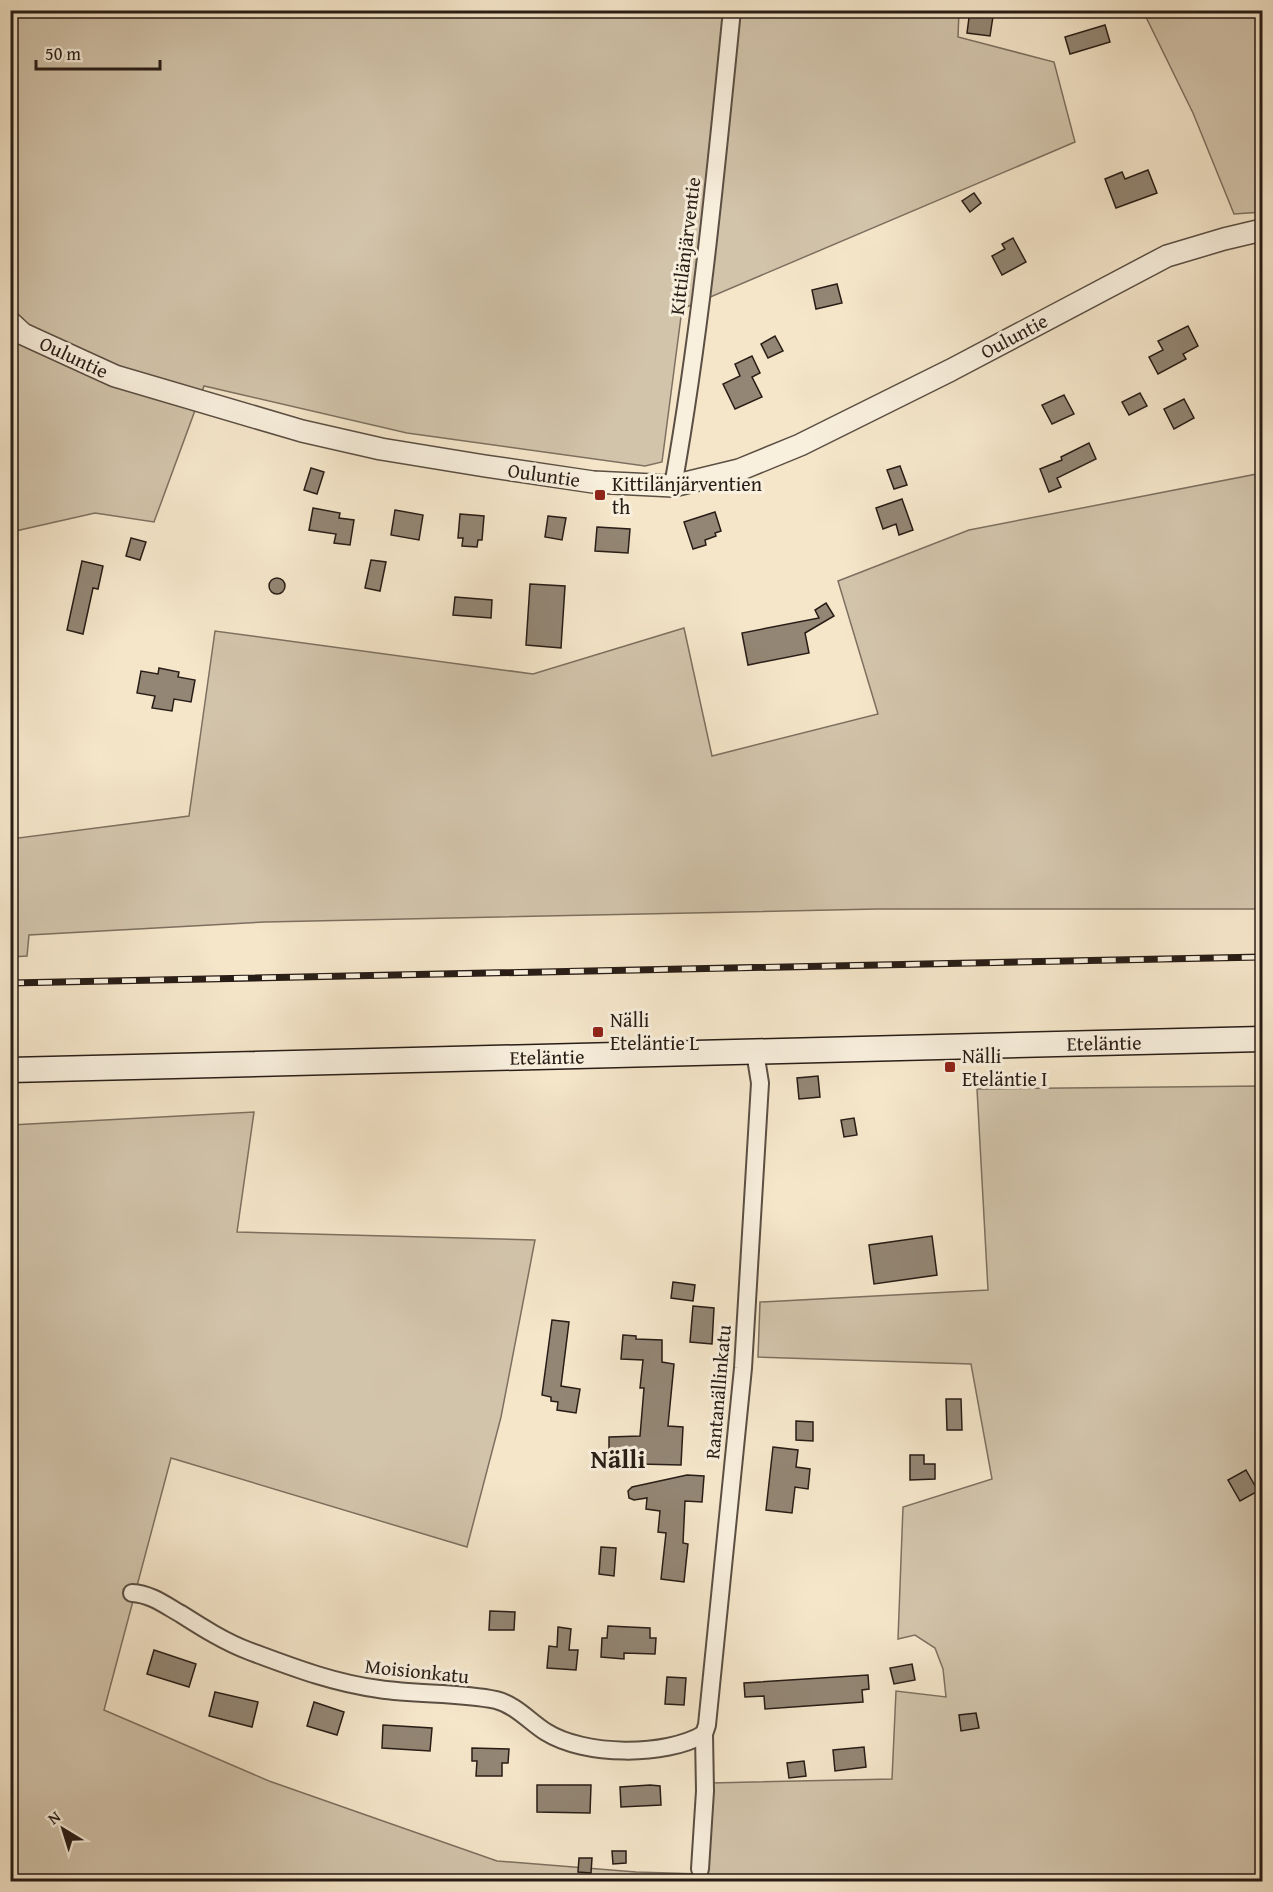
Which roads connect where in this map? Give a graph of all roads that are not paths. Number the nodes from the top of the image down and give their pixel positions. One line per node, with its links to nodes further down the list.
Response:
1 (732, 10): 4 (street, Kittilänjärventie)
2 (1263, 230): 4 (street, Ouluntie)
3 (10, 322): 4 (street, Ouluntie)
4 (673, 486)
5 (1263, 1039): 6 (main road, Eteläntie)
6 (755, 1052): 7 (main road, Eteläntie); 9 (street, Rantanällinkatu)
7 (10, 1070)
8 (132, 1593): 9 (street, Moisionkatu)
9 (704, 1734): 10 (street, Rantanällinkatu)
10 (700, 1869)

